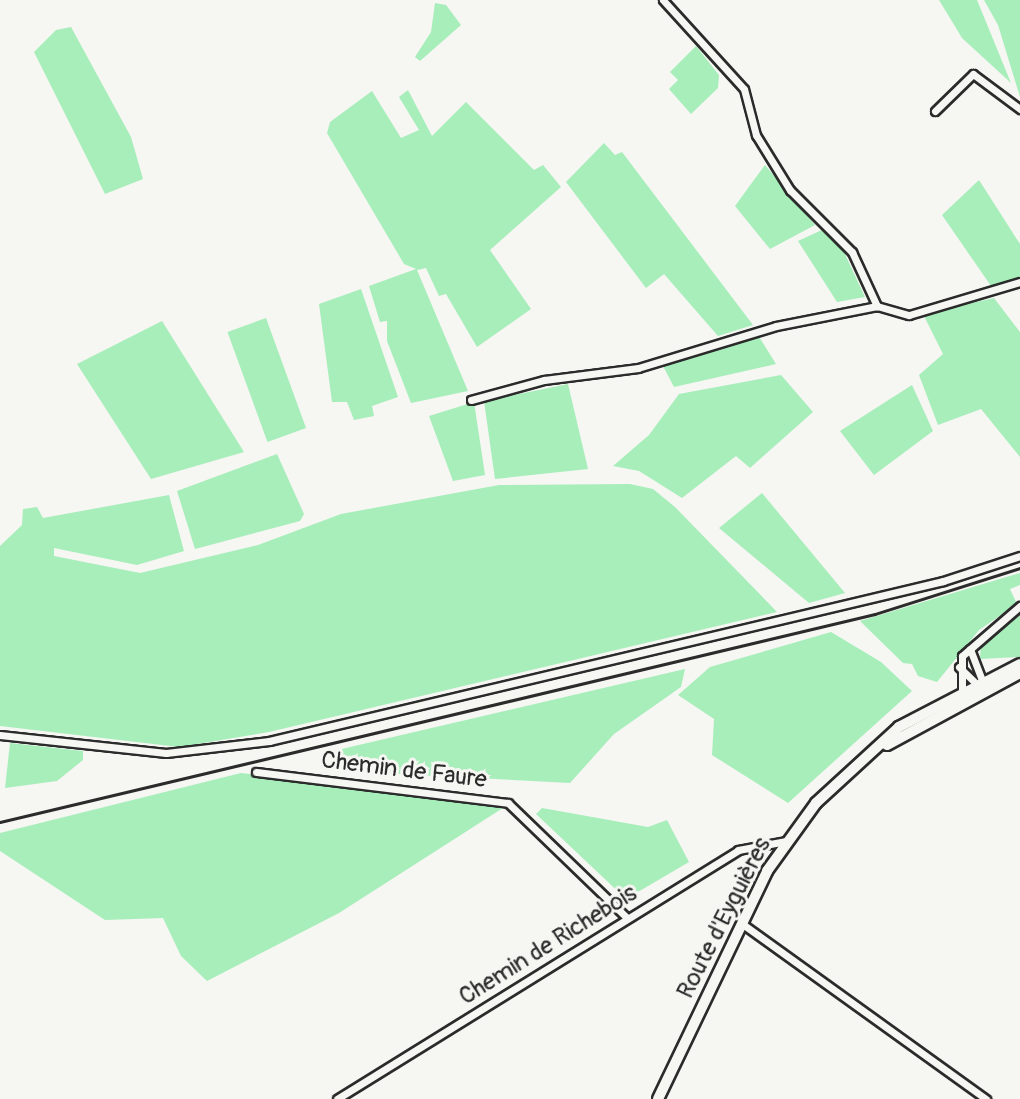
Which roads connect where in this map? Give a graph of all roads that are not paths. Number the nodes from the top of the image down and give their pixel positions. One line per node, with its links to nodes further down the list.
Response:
1 (663, 0): 5 (street)
2 (1020, 109): 3 (street)
3 (935, 111)
4 (1020, 282): 5 (street)
5 (877, 306): 6 (street)
6 (471, 400)
7 (1020, 556): 15 (street)
8 (1020, 606): 9 (street)
9 (970, 649): 11 (street); 13 (street)
10 (1020, 664): 13 (main road, Route d'Eyguières)
11 (959, 667): 13 (street); 14 (street)
12 (1020, 673): 13 (main road, Route d'Eyguières)
13 (980, 685): 14 (main road, Route d'Eyguières); 16 (main road, Route d'Eyguières)
14 (962, 689): 16 (main road, Route d'Eyguières)
15 (0, 735)
16 (849, 771): 18 (main road, Route d'Eyguières)
17 (256, 772): 19 (street, Chemin de Faure)
18 (786, 841): 19 (street, Chemin de Richebois); 20 (main road, Route d'Eyguières)
19 (627, 918): 21 (street, Chemin de Richebois)
20 (741, 923): 22 (main road, Route d'Eyguières); 23 (street)
21 (337, 1099)
22 (658, 1099)
23 (986, 1099)

